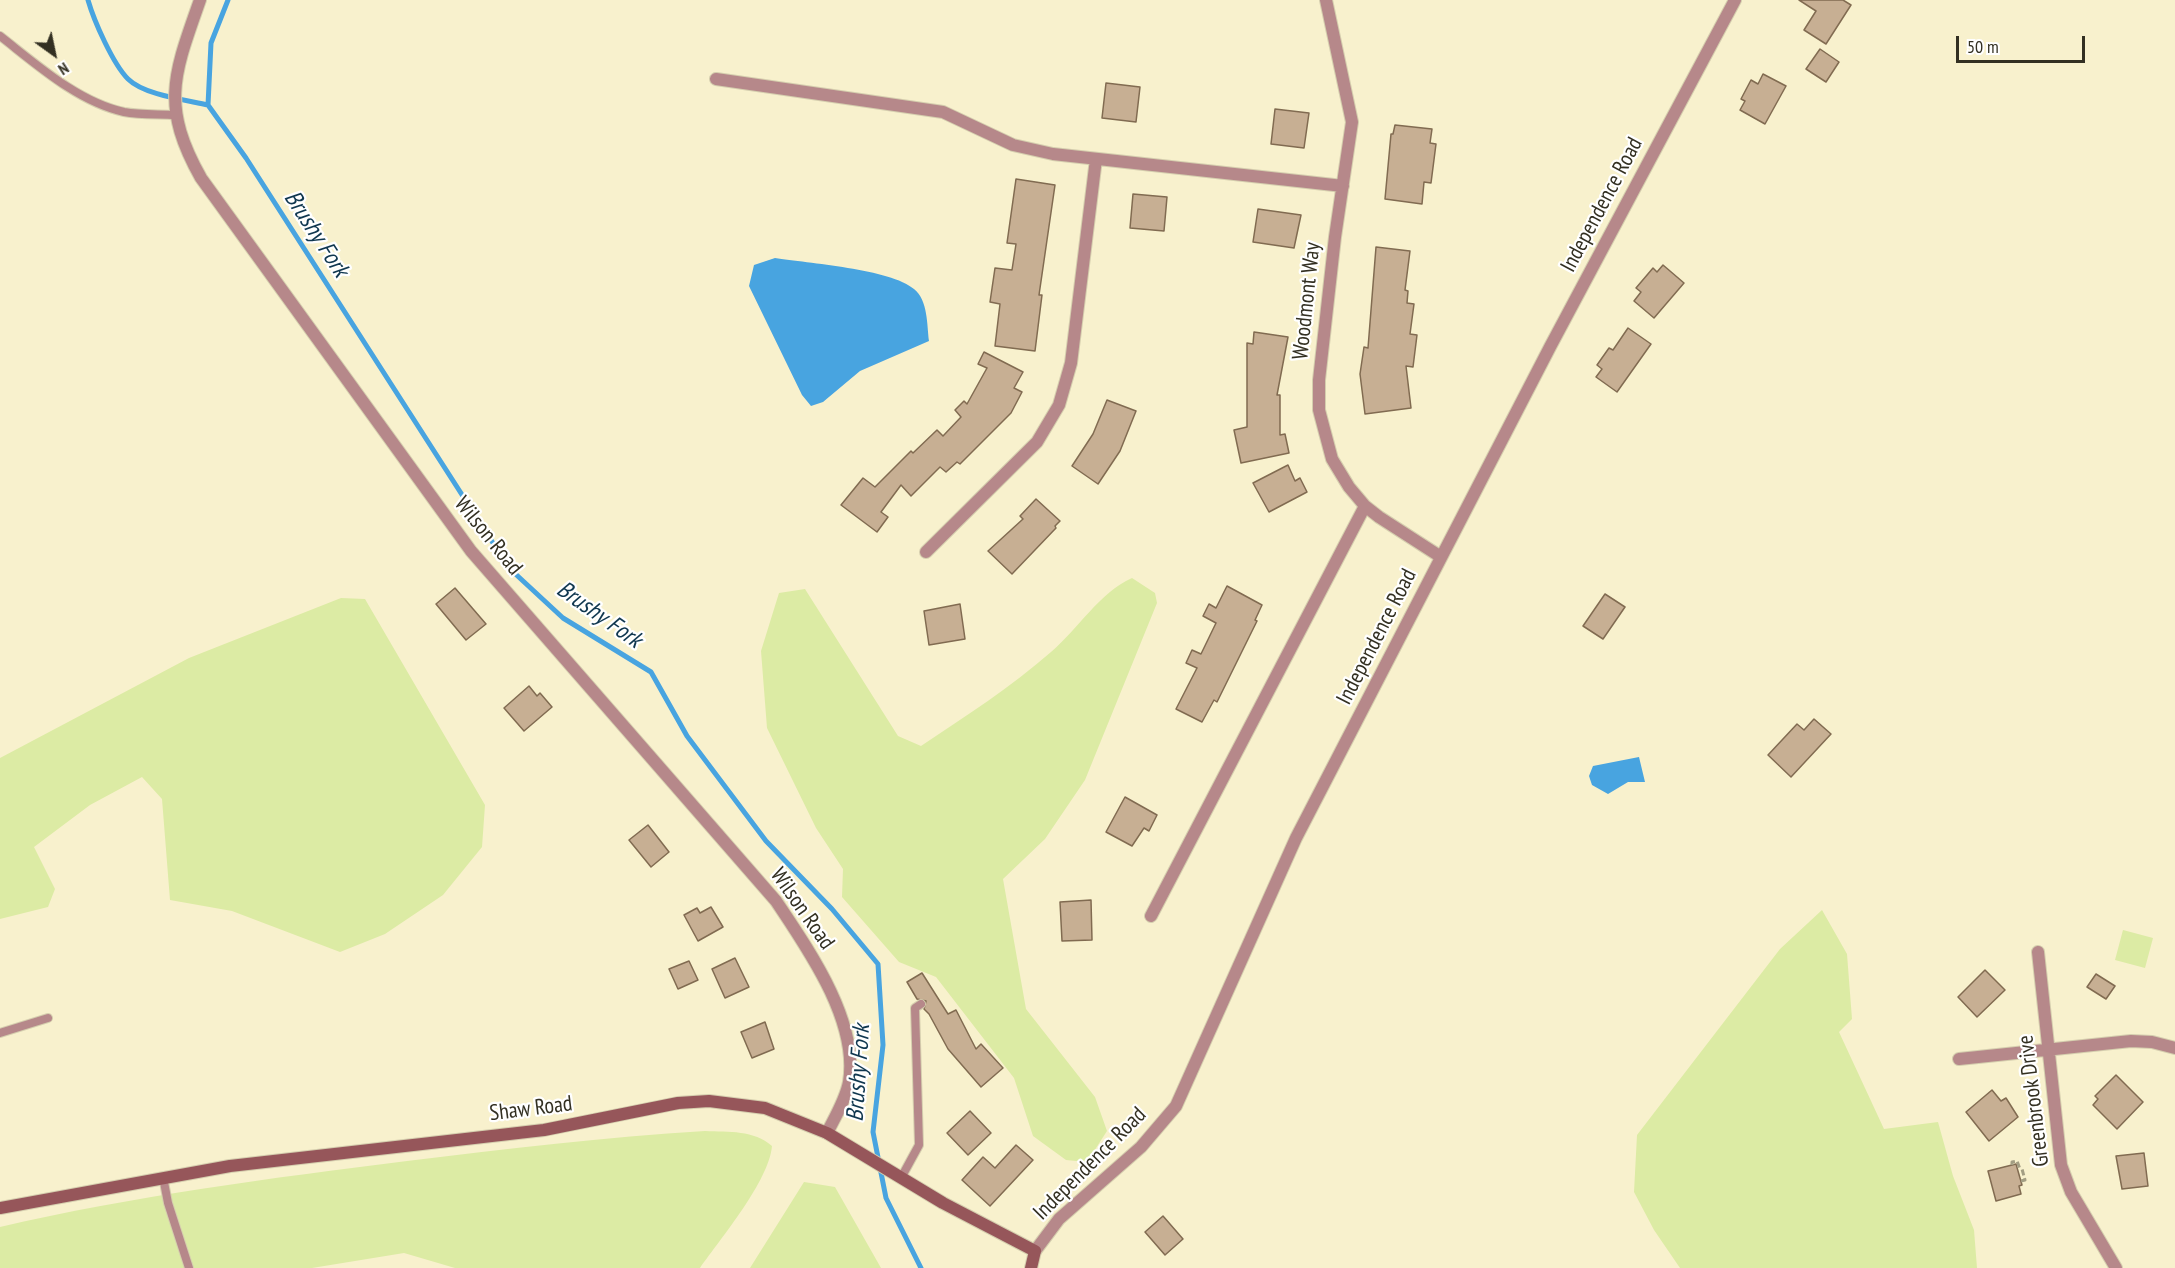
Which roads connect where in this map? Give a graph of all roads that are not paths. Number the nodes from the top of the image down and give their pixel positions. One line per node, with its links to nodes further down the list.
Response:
1 (200, 0): 6 (street, Wilson Road)
2 (1326, 0): 8 (street, Woodmont Way)
3 (1736, 0): 11 (street, Independence Road)
4 (0, 36): 6 (lane)
5 (716, 79): 7 (street)
6 (175, 115): 20 (street, Wilson Road)
7 (1096, 159): 8 (street); 10 (street)
8 (1343, 186): 9 (street, Woodmont Way)
9 (1365, 506): 11 (street, Woodmont Way); 12 (street)
10 (926, 552)
11 (1441, 557): 24 (street, Independence Road)
12 (1151, 916)
13 (2038, 952): 18 (street, Greenbrook Drive)
14 (921, 1004): 22 (lane)
15 (48, 1018): 16 (lane)
16 (0, 1033)
17 (2175, 1048): 18 (street)
18 (2050, 1051): 19 (street); 27 (street, Greenbrook Drive)
19 (1959, 1059)
20 (827, 1133): 21 (main road, Shaw Road); 22 (main road, Shaw Road)
21 (163, 1177): 23 (main road, Shaw Road); 25 (lane)
22 (902, 1178): 24 (main road, Shaw Road)
23 (0, 1208)
24 (1035, 1251): 26 (main road, Independence Road)
25 (189, 1268)
26 (1031, 1268)
27 (2116, 1268)

